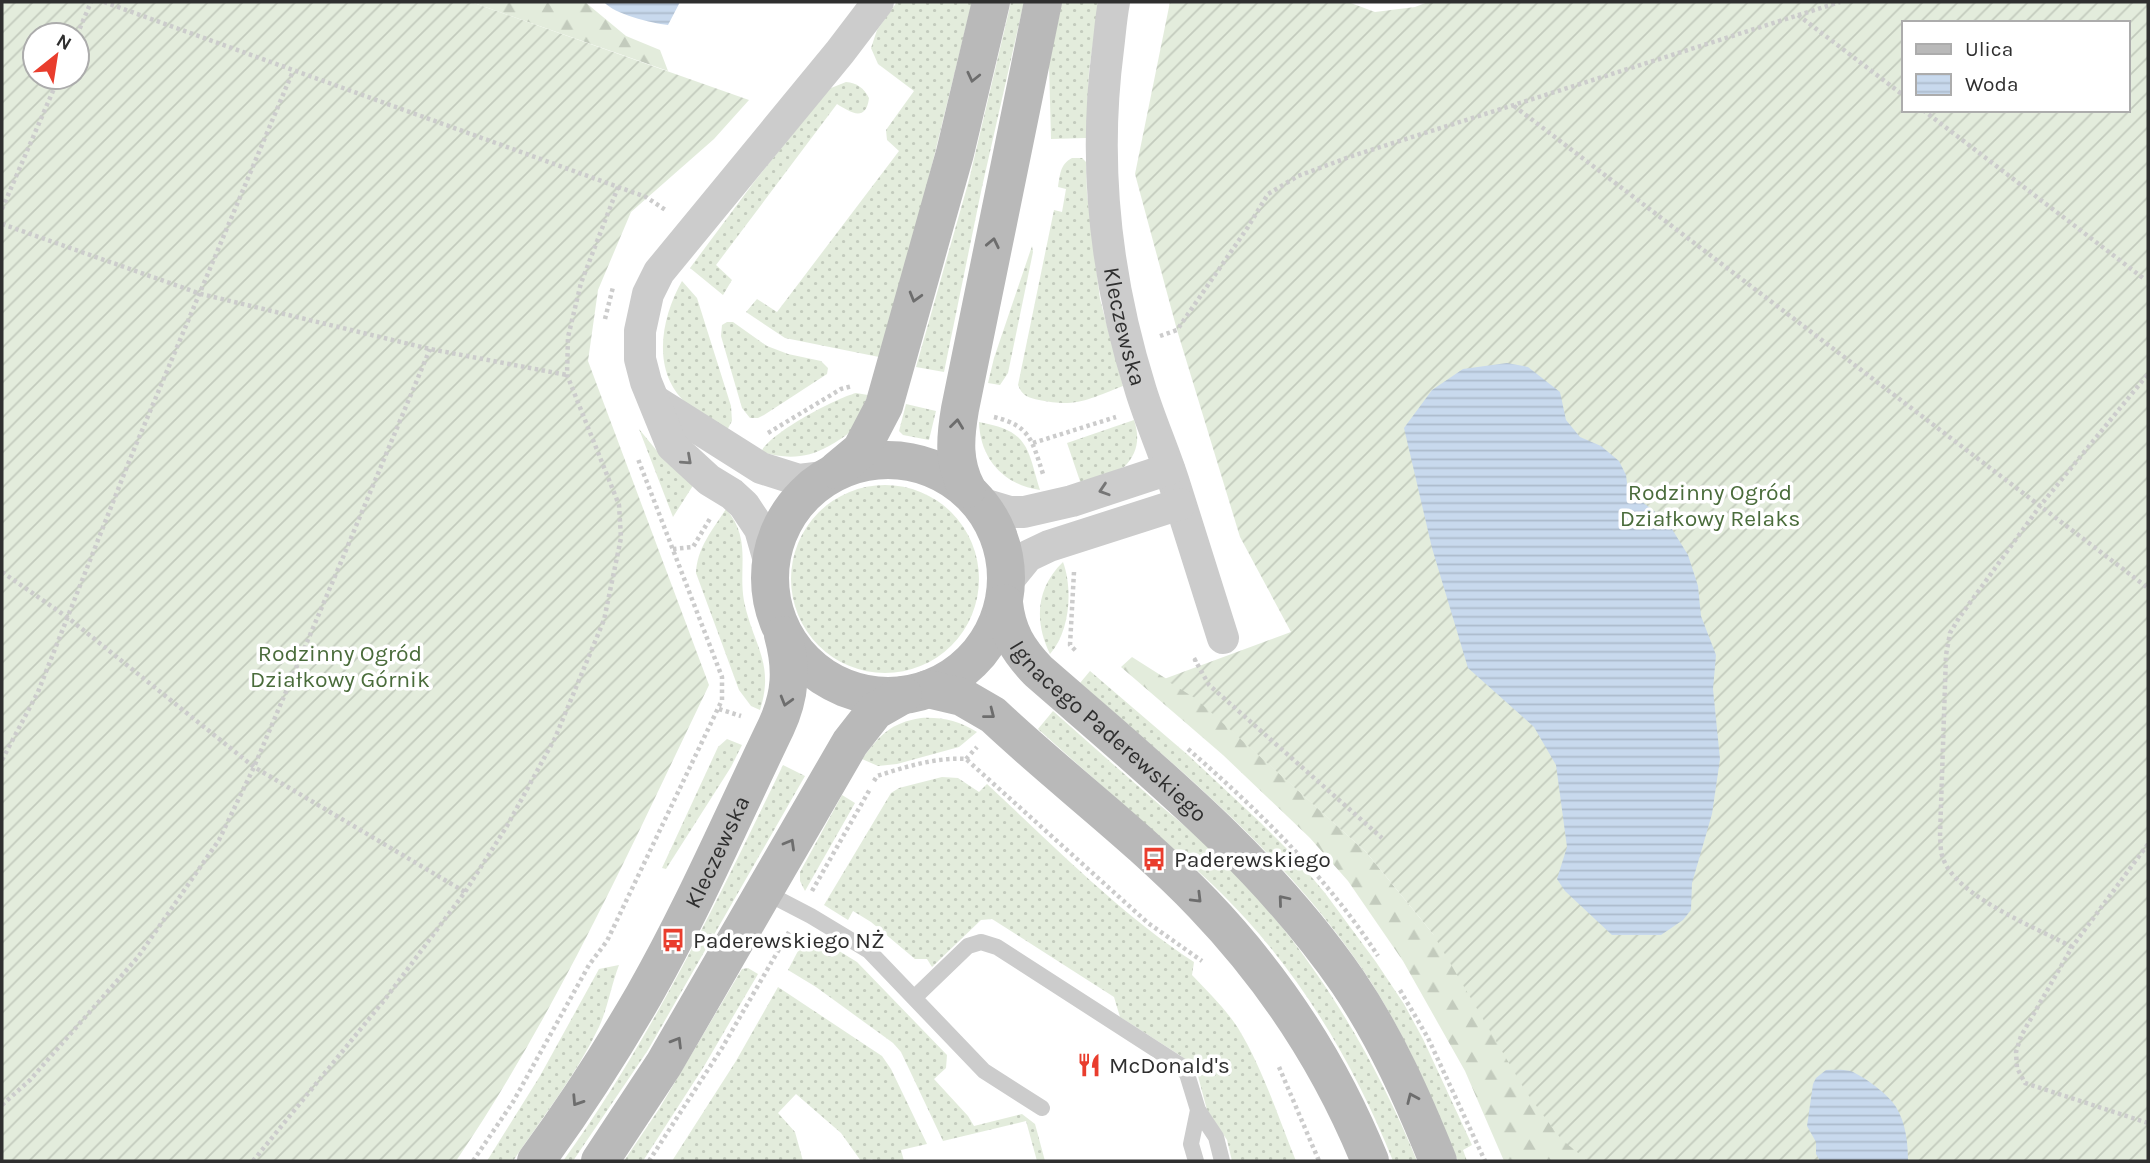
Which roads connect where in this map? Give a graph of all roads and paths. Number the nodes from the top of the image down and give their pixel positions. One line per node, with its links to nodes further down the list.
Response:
1 (91, 2): 9 (path)
2 (104, 2): 10 (path)
3 (878, 2): 27 (street)
4 (991, 2): 32 (main road, one-way to 32)
5 (1044, 2): 33 (main road, one-way to 5)
6 (1114, 2): 23 (street, Kleczewska)
7 (1840, 2): 8 (path)
8 (1798, 15): 12 (path); 13 (path)
9 (83, 21)
10 (293, 71): 15 (path); 21 (path)
11 (53, 91): 16 (path)
12 (1902, 94)
13 (1513, 105): 23 (path); 35 (path)
14 (1926, 112): 19 (path)
15 (618, 187): 17 (path); 26 (path)
16 (2, 209)
17 (662, 219)
18 (2, 224): 21 (path)
19 (2143, 278)
20 (615, 282): 22 (path)
21 (201, 294): 24 (path); 40 (path)
22 (604, 328)
23 (1129, 346): 28 (street, Kleczewska)
24 (430, 349): 26 (path); 45 (path)
25 (2148, 374): 35 (path)
26 (567, 375): 49 (path)
27 (655, 401): 32 (street); 36 (street, one-way to 36)
28 (1147, 407): 29 (path); 31 (street, Kleczewska)
29 (1033, 443)
30 (635, 450): 57 (path)
31 (1169, 469): 33 (street, one-way to 33); 34 (street, Kleczewska)
32 (830, 474): 33 (main road); 36 (main road)
33 (974, 496): 39 (main road)
34 (1180, 503): 39 (street); 42 (street, Kleczewska)
35 (2040, 506): 38 (path); 50 (path)
36 (770, 564): 41 (main road)
37 (2, 572): 40 (path)
38 (2148, 587)
39 (1005, 593): 43 (main road); 63 (main road, Ignacego Paderewskiego, one-way to 39)
40 (67, 617): 44 (path); 45 (path)
41 (783, 635): 43 (main road); 58 (main road, Kleczewska, one-way to 58)
42 (1223, 638): 46 (path)
43 (915, 692): 48 (main road, one-way to 43); 62 (main road, one-way to 62)
44 (2, 760)
45 (254, 767): 49 (path); 52 (path)
46 (1382, 838)
47 (2148, 844): 50 (path)
48 (763, 891): 51 (lane); 59 (main road, one-way to 48)
49 (465, 892): 56 (path)
50 (2072, 947): 55 (path)
51 (914, 998): 53 (lane); 54 (lane)
52 (2, 1105)
53 (1042, 1108)
54 (1198, 1110): 60 (lane); 61 (lane)
55 (2148, 1123)
56 (253, 1161)
57 (473, 1161)
58 (536, 1161)
59 (600, 1161)
60 (1196, 1161)
61 (1222, 1161)
62 (1370, 1161)
63 (1438, 1161)

